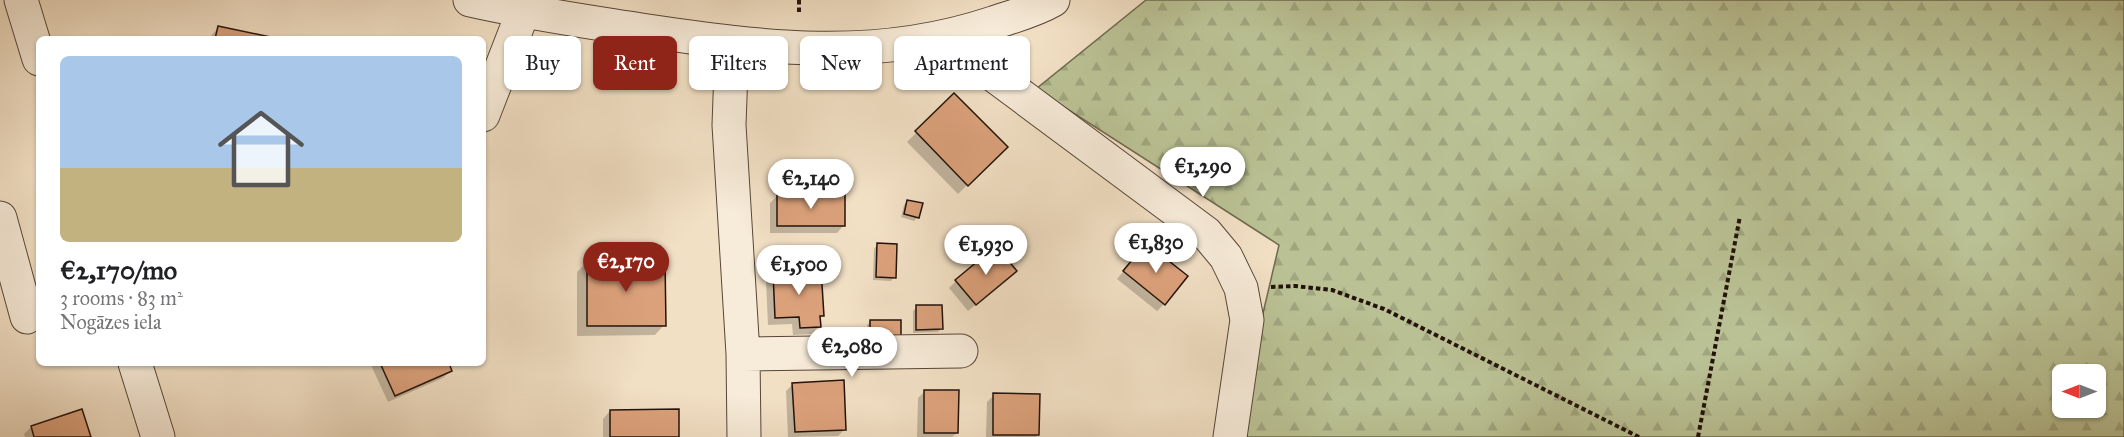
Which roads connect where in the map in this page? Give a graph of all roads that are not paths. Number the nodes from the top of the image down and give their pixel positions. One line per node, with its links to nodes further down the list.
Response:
1 (21, 0): 7 (street)
2 (470, 0): 4 (street)
3 (1053, 0): 5 (street)
4 (523, 12): 6 (street); 10 (street)
5 (965, 33): 8 (street); 18 (street)
6 (689, 37)
7 (36, 48)
8 (788, 48)
9 (730, 90): 14 (street)
10 (486, 107)
11 (0, 218): 12 (street)
12 (27, 317)
13 (961, 351): 14 (street)
14 (743, 354): 17 (street)
15 (136, 366): 16 (street)
16 (158, 437)
17 (744, 437)
18 (1230, 437)

